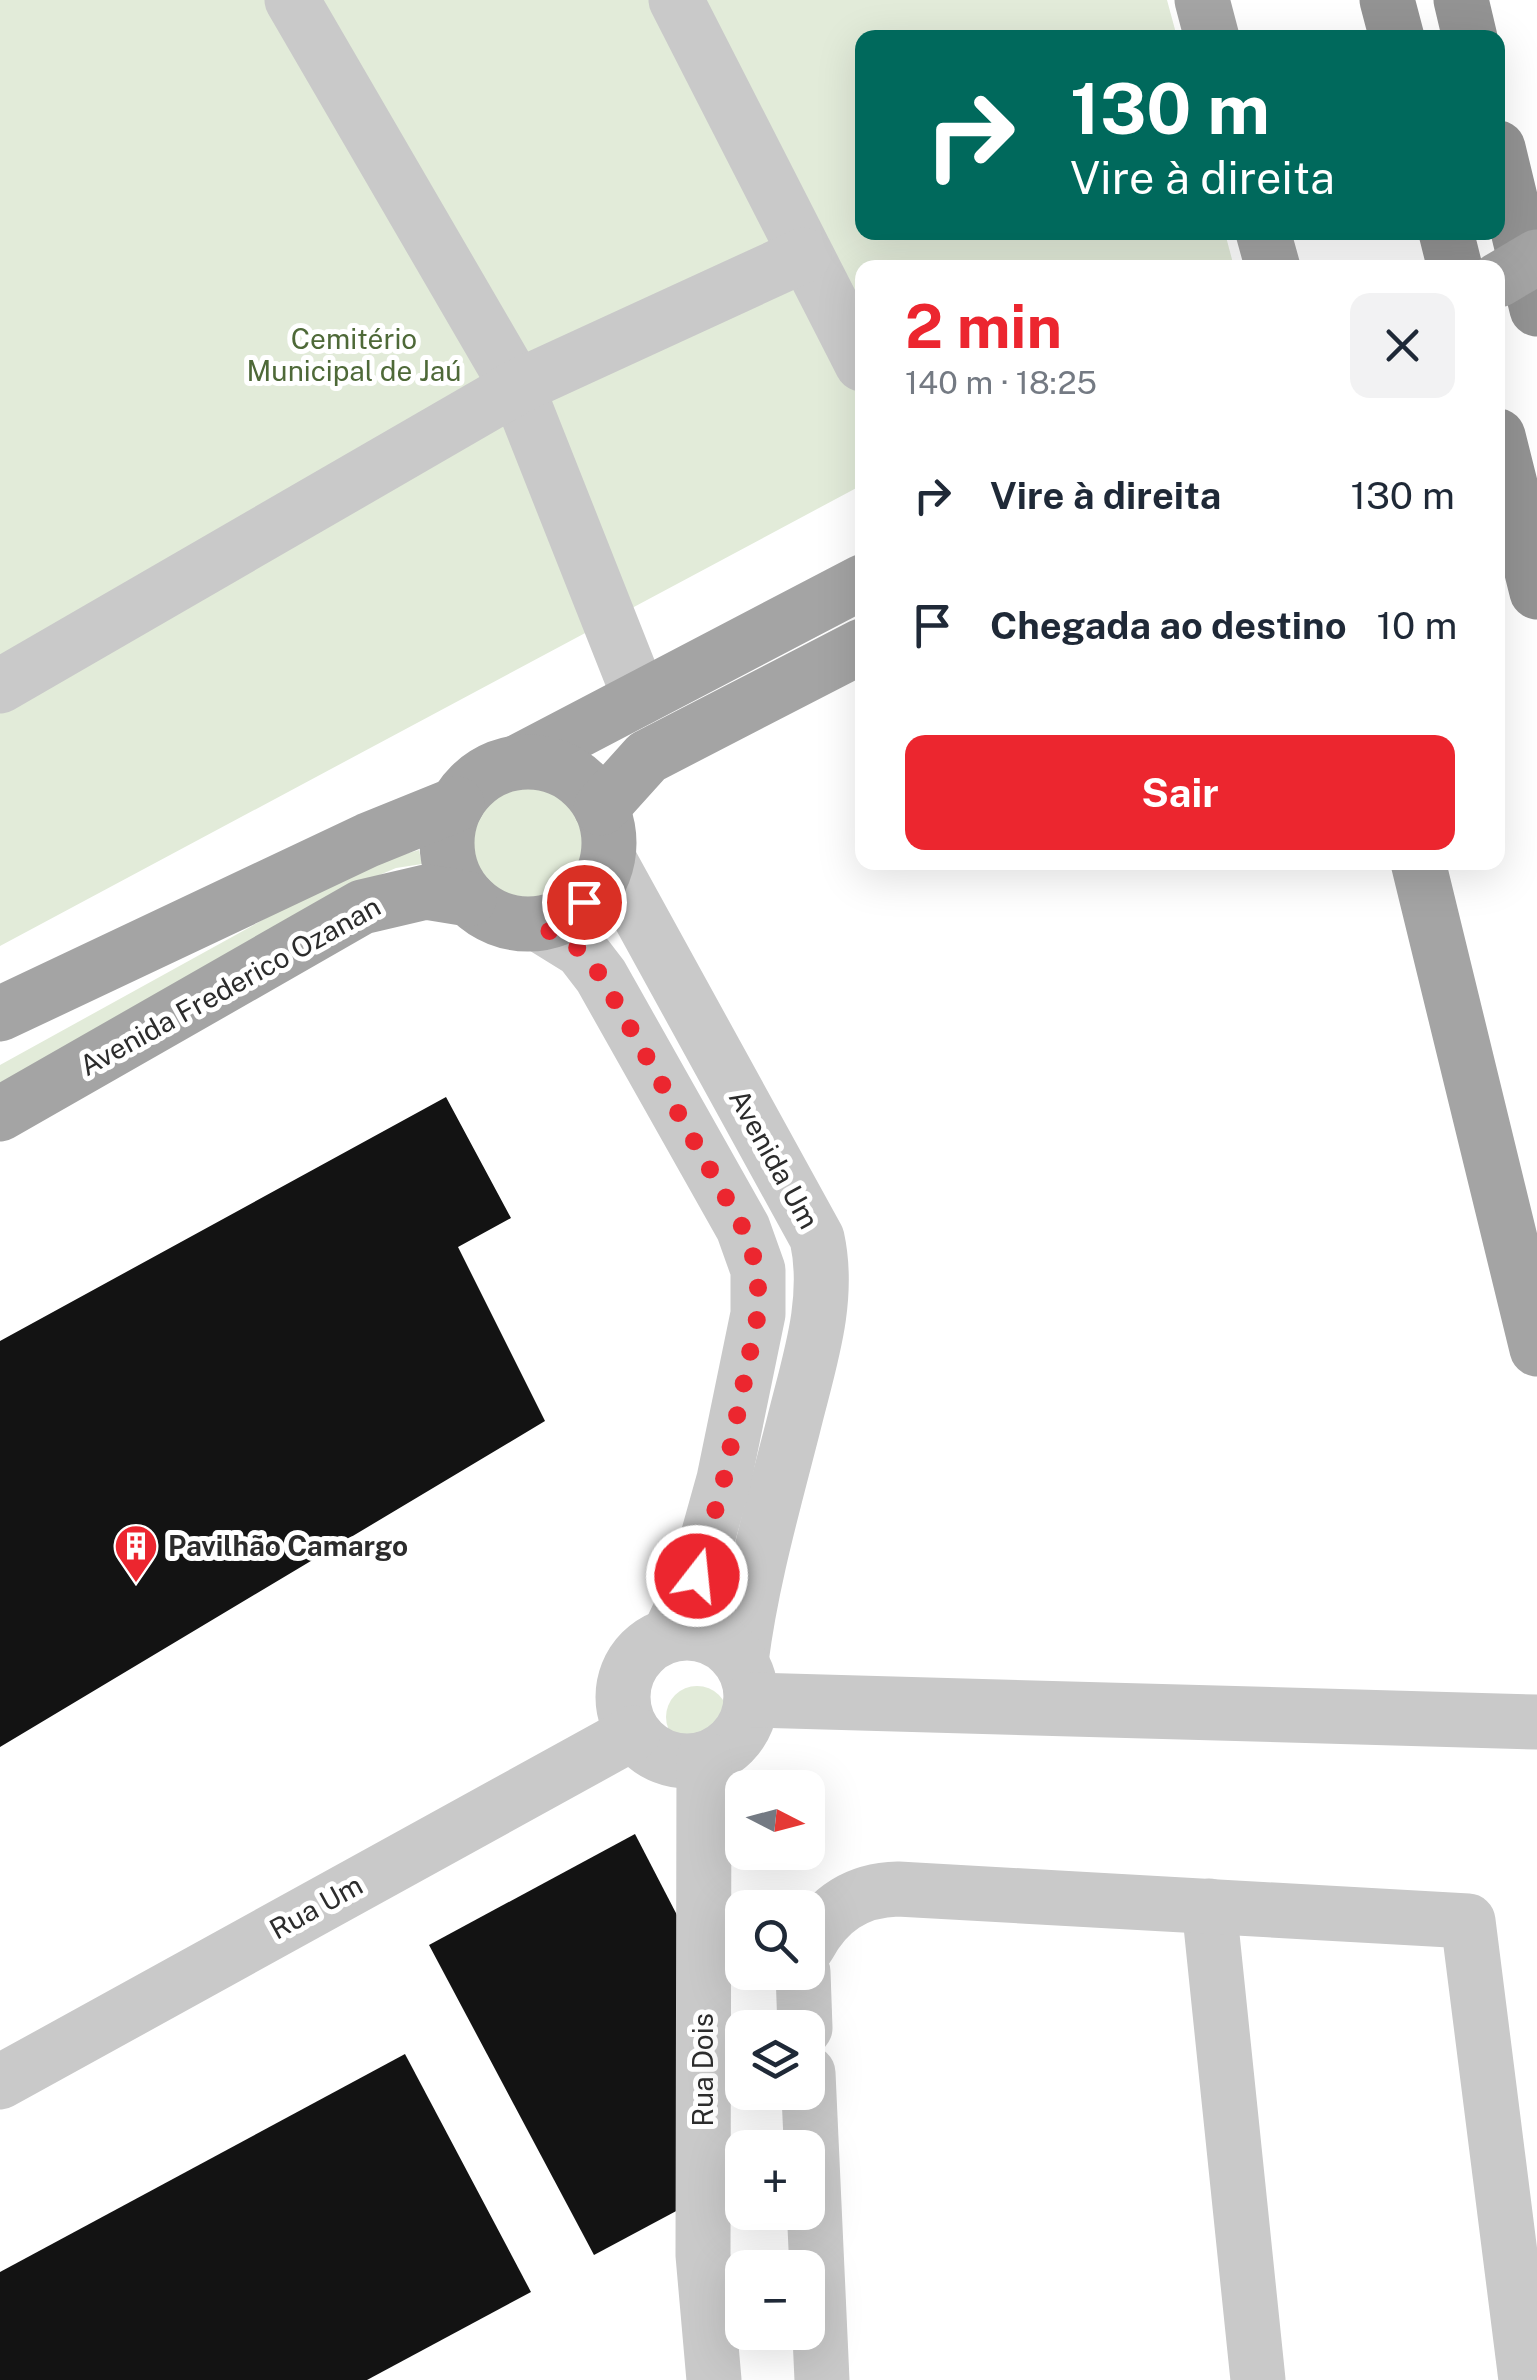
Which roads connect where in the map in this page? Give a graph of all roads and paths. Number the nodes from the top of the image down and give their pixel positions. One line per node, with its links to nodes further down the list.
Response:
1 (292, 0): 15 (street)
2 (676, 0): 10 (street)
3 (1202, 0): 6 (main road)
4 (1387, 0): 7 (highway)
5 (1461, 0): 8 (highway)
6 (1210, 30)
7 (1394, 30)
8 (1468, 30)
9 (1505, 177): 13 (highway)
10 (804, 254): 14 (street); 15 (street)
11 (1537, 257): 12 (main road, bridge)
12 (1505, 276)
13 (1537, 309)
14 (855, 351)
15 (517, 387): 20 (street); 21 (street)
16 (1505, 464): 18 (highway)
17 (855, 586): 21 (main road)
18 (1537, 592)
19 (855, 650): 24 (main road)
20 (0, 686)
21 (640, 698): 22 (main road)
22 (518, 762): 23 (main road); 24 (main road)
23 (456, 804): 26 (main road); 28 (main road)
24 (604, 833): 27 (main road); 30 (street, Avenida Um)
25 (1420, 870): 32 (main road)
26 (469, 899): 27 (main road); 29 (main road, Avenida Frederico Ozanan)
27 (538, 924): 31 (street)
28 (0, 1014)
29 (0, 1114)
30 (824, 1268): 31 (street); 34 (street, Avenida Um)
31 (758, 1314): 33 (street)
32 (1537, 1349)
33 (669, 1634): 34 (street); 36 (street)
34 (746, 1681): 35 (street); 37 (street)
35 (1537, 1722)
36 (632, 1732): 37 (street); 40 (street, Rua Um)
37 (704, 1759): 42 (street, Rua Dois)
38 (1209, 1906): 39 (street); 44 (street); 45 (street)
39 (825, 1924)
40 (0, 2082)
41 (810, 2110): 43 (street)
42 (714, 2380)
43 (822, 2380)
44 (1258, 2380)
45 (1526, 2380)

